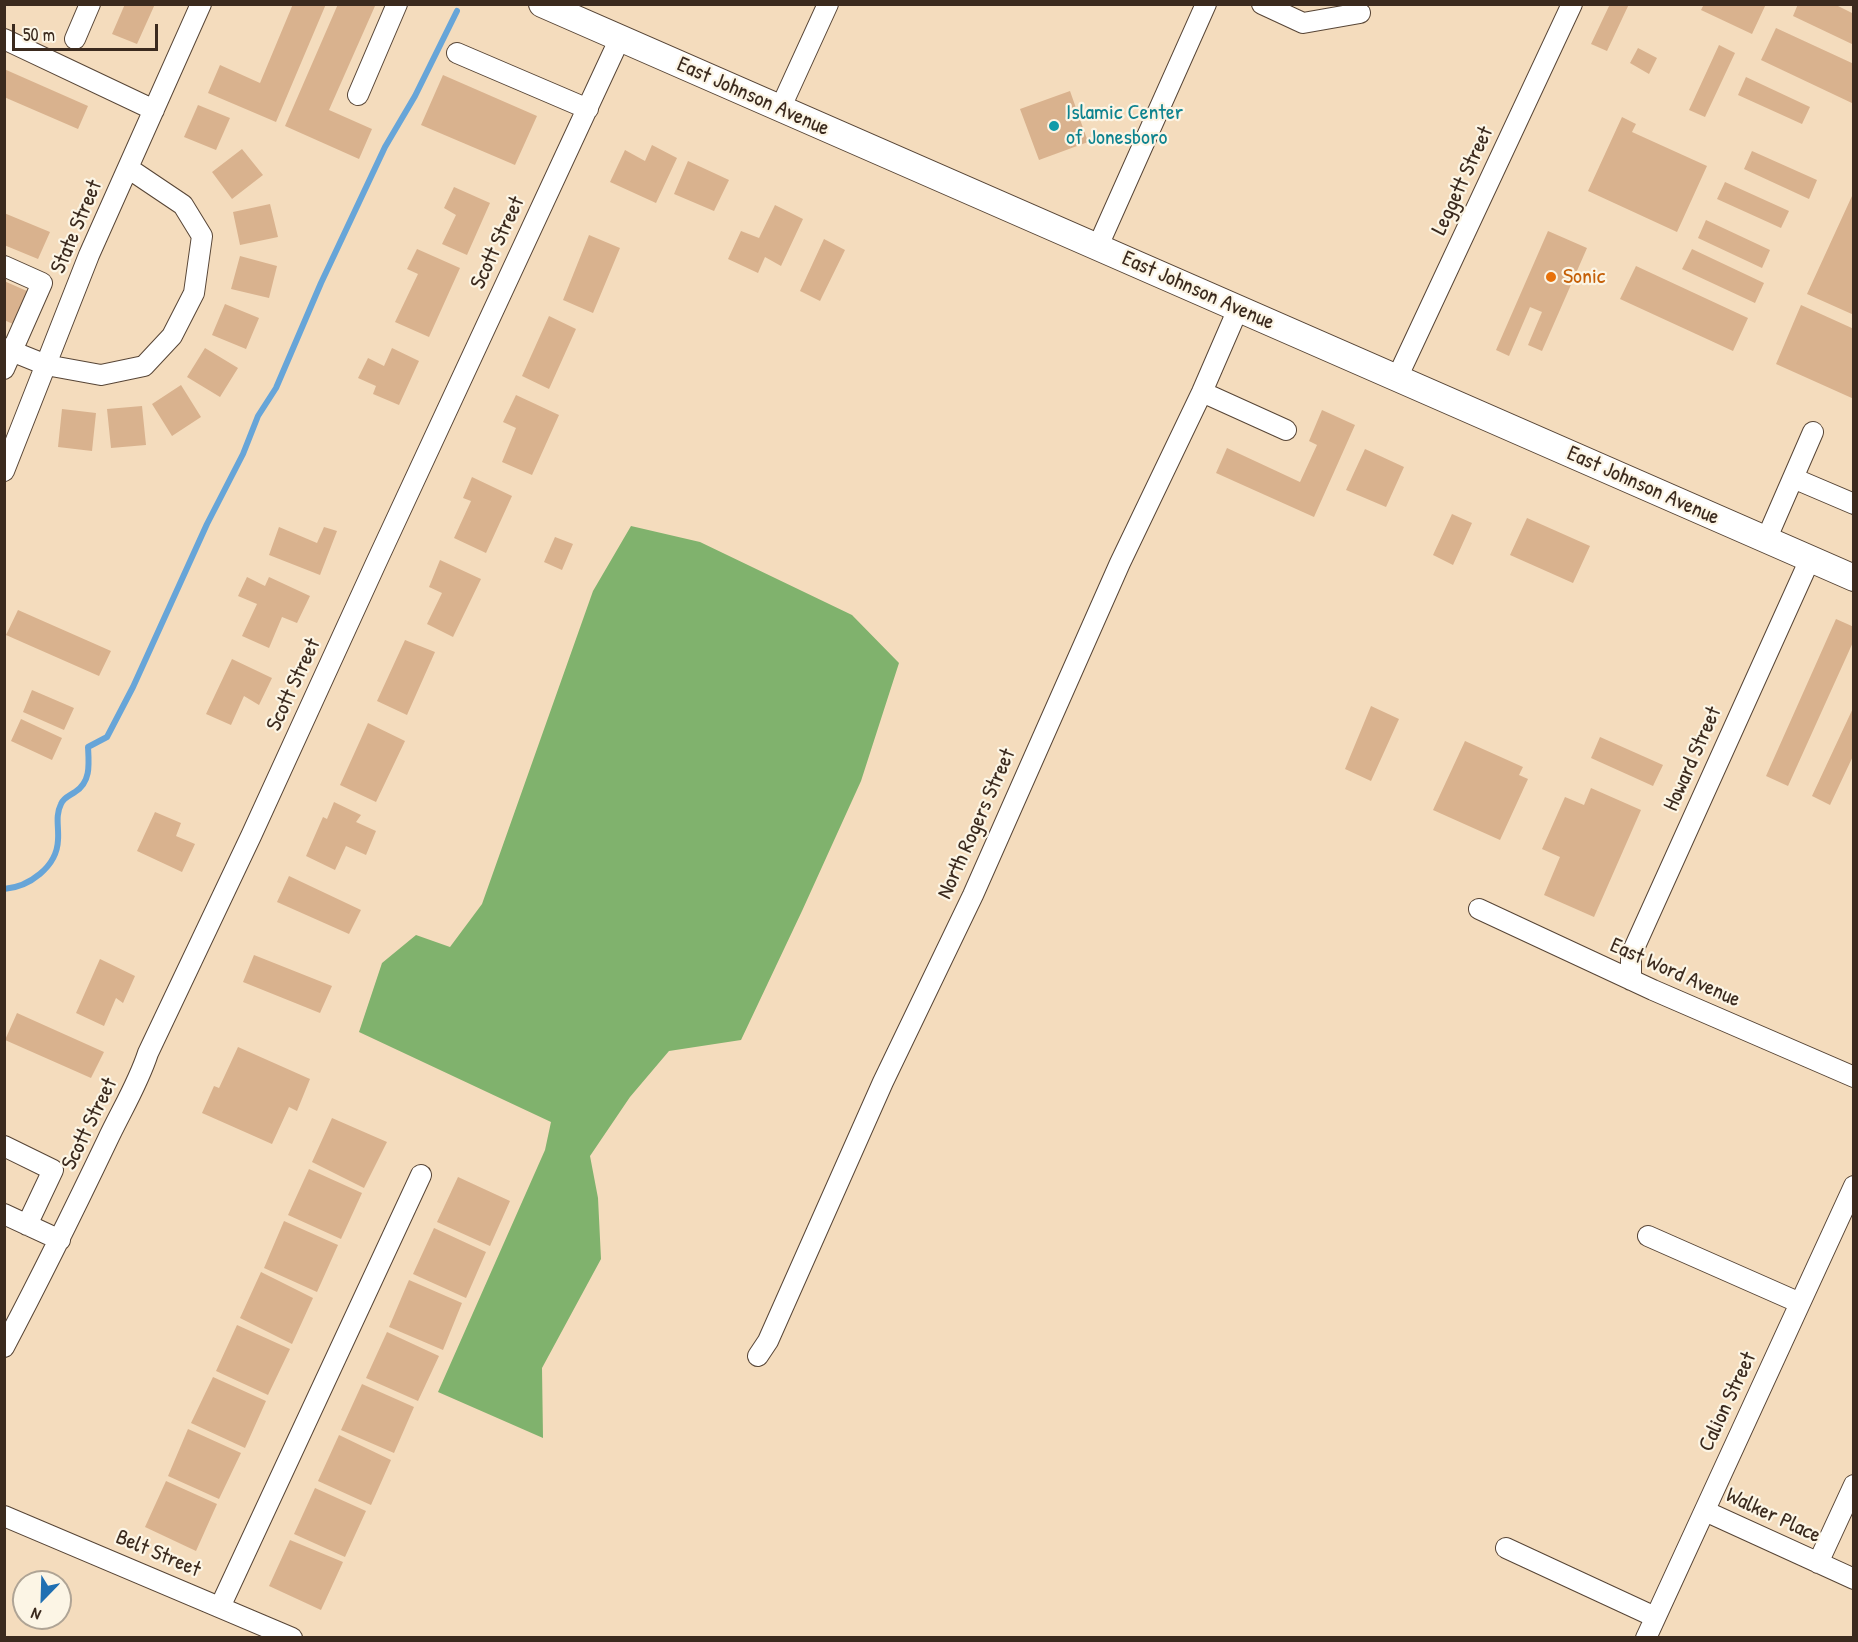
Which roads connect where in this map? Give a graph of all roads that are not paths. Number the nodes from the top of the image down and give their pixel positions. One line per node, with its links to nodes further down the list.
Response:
1 (90, 4): 12 (street)
2 (201, 4): 17 (street, State Street)
3 (397, 4): 14 (street)
4 (542, 4): 10 (main road, East Johnson Avenue)
5 (828, 4): 16 (street)
6 (1206, 4): 19 (street)
7 (1263, 4): 9 (street)
8 (1572, 4): 25 (street, Leggett Street)
9 (1360, 13)
10 (620, 38): 15 (street, Scott Street); 16 (main road, East Johnson Avenue)
11 (4, 39): 17 (street)
12 (75, 39)
13 (457, 53): 15 (street)
14 (358, 95)
15 (588, 109): 44 (street, Scott Street)
16 (780, 109): 19 (main road, East Johnson Avenue)
17 (154, 110): 18 (street, State Street)
18 (128, 168): 23 (street, State Street); 23 (street)
19 (1098, 246): 21 (main road, East Johnson Avenue)
20 (4, 266): 22 (street)
21 (1238, 309): 25 (main road, East Johnson Avenue); 26 (street, North Rogers Street)
22 (8, 349): 23 (street); 24 (street)
23 (46, 365): 29 (street, State Street)
24 (4, 369)
25 (1397, 378): 32 (main road, East Johnson Avenue)
26 (1202, 392): 27 (street); 47 (street, North Rogers Street)
27 (1286, 430)
28 (1813, 432): 30 (street)
29 (4, 471)
30 (1793, 478): 31 (street); 32 (street)
31 (1854, 504)
32 (1766, 540): 33 (main road, East Johnson Avenue)
33 (1810, 559): 34 (main road, East Johnson Avenue); 36 (street, Howard Street)
34 (1854, 578)
35 (1479, 909): 36 (street, East Word Avenue)
36 (1631, 980): 37 (street, East Word Avenue)
37 (1854, 1077)
38 (4, 1146): 42 (street)
39 (421, 1175): 54 (street)
40 (1854, 1186): 45 (street, Calion Street)
41 (4, 1214): 42 (street)
42 (27, 1225): 44 (street)
43 (1647, 1236): 45 (street)
44 (60, 1240): 46 (street, Scott Street)
45 (1800, 1303): 49 (street, Calion Street)
46 (4, 1347)
47 (758, 1356)
48 (1854, 1485): 52 (street)
49 (1705, 1511): 52 (street, Walker Place); 55 (street, Calion Street)
50 (4, 1516): 54 (street, Belt Street)
51 (1506, 1548): 55 (street)
52 (1818, 1563): 53 (street, Walker Place)
53 (1854, 1579)
54 (220, 1607): 56 (street, Belt Street)
55 (1655, 1617): 57 (street, Calion Street)
56 (292, 1638)
57 (1646, 1638)

